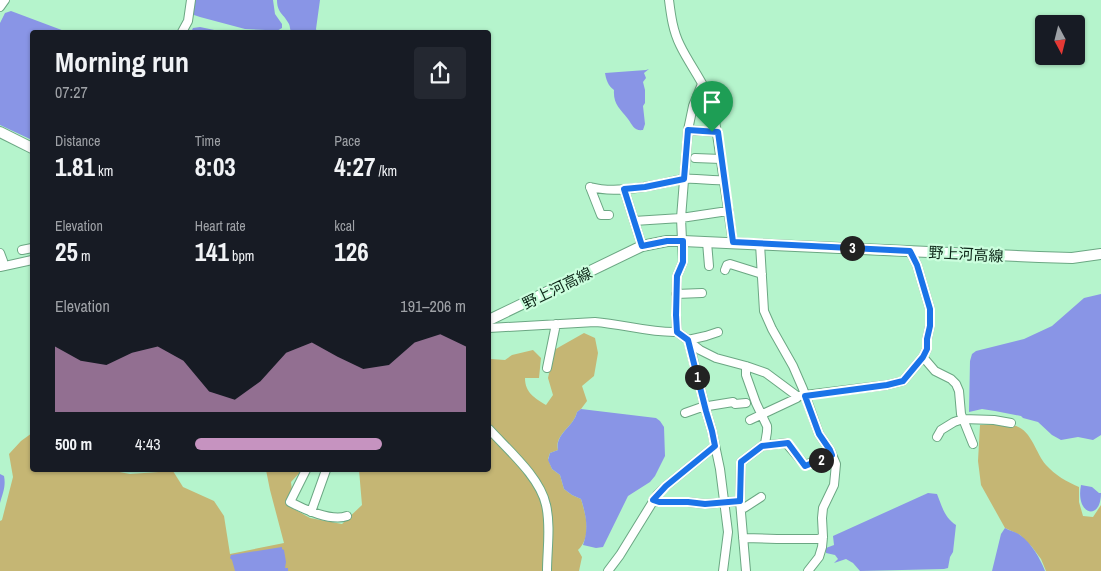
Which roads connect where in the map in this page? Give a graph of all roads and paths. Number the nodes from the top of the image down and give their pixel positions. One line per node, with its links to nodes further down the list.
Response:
1 (5, 0): 4 (street)
2 (192, 0): 5 (street)
3 (669, 0): 6 (street)
4 (0, 7)
5 (183, 30)
6 (702, 84): 7 (street); 9 (street)
7 (688, 130): 9 (street); 13 (street)
8 (0, 132): 10 (main road)
9 (718, 132): 12 (street)
10 (30, 147)
11 (695, 158): 12 (street)
12 (721, 158): 14 (street)
13 (684, 179): 14 (street); 15 (street); 18 (street)
14 (724, 180): 16 (street)
15 (624, 189): 17 (street); 19 (street)
16 (729, 212): 18 (street); 22 (street)
17 (609, 215)
18 (681, 218): 19 (street); 20 (street)
19 (634, 221): 24 (street)
20 (683, 241): 21 (main road, 野上河高線); 24 (main road, 野上河高線); 36 (street)
21 (707, 242): 22 (main road, 野上河高線); 32 (street)
22 (733, 242): 23 (main road, 野上河高線)
23 (760, 244): 27 (main road, 野上河高線); 34 (street)
24 (642, 246): 37 (main road, 野上河高線)
25 (30, 248): 26 (street)
26 (22, 250)
27 (910, 251): 29 (main road, 野上河高線); 43 (street)
28 (0, 253): 31 (street)
29 (1101, 254)
30 (30, 261): 31 (street)
31 (2, 266)
32 (709, 266)
33 (726, 270): 34 (street)
34 (762, 274): 46 (street)
35 (702, 293): 36 (street)
36 (676, 294): 40 (street)
37 (491, 319)
38 (556, 324): 39 (street); 40 (street); 45 (street)
39 (491, 328)
40 (677, 332): 42 (street)
41 (718, 332): 42 (street)
42 (688, 342): 44 (street); 48 (street)
43 (923, 357): 46 (street); 51 (street)
44 (746, 366): 46 (street); 50 (street)
45 (547, 368)
46 (801, 396): 50 (street); 59 (street)
47 (746, 403): 48 (street)
48 (704, 407): 49 (street); 58 (street)
49 (685, 413)
50 (763, 415): 52 (street); 57 (street)
51 (963, 419): 53 (street); 55 (street); 56 (street)
52 (750, 420)
53 (1011, 423)
54 (491, 431): 71 (street)
55 (937, 438)
56 (973, 444)
57 (765, 445): 59 (street); 65 (street)
58 (715, 446): 63 (street); 64 (street)
59 (832, 455): 68 (street)
60 (305, 472): 66 (street)
61 (325, 472): 66 (street)
62 (761, 497): 65 (street)
63 (653, 500): 64 (street); 72 (street)
64 (724, 503): 65 (street); 73 (street)
65 (741, 504): 69 (street)
66 (311, 512): 67 (street)
67 (347, 516)
68 (823, 537): 69 (street); 70 (street)
69 (743, 538): 74 (street)
70 (809, 570)
71 (547, 571)
72 (608, 571)
73 (723, 571)
74 (746, 571)

